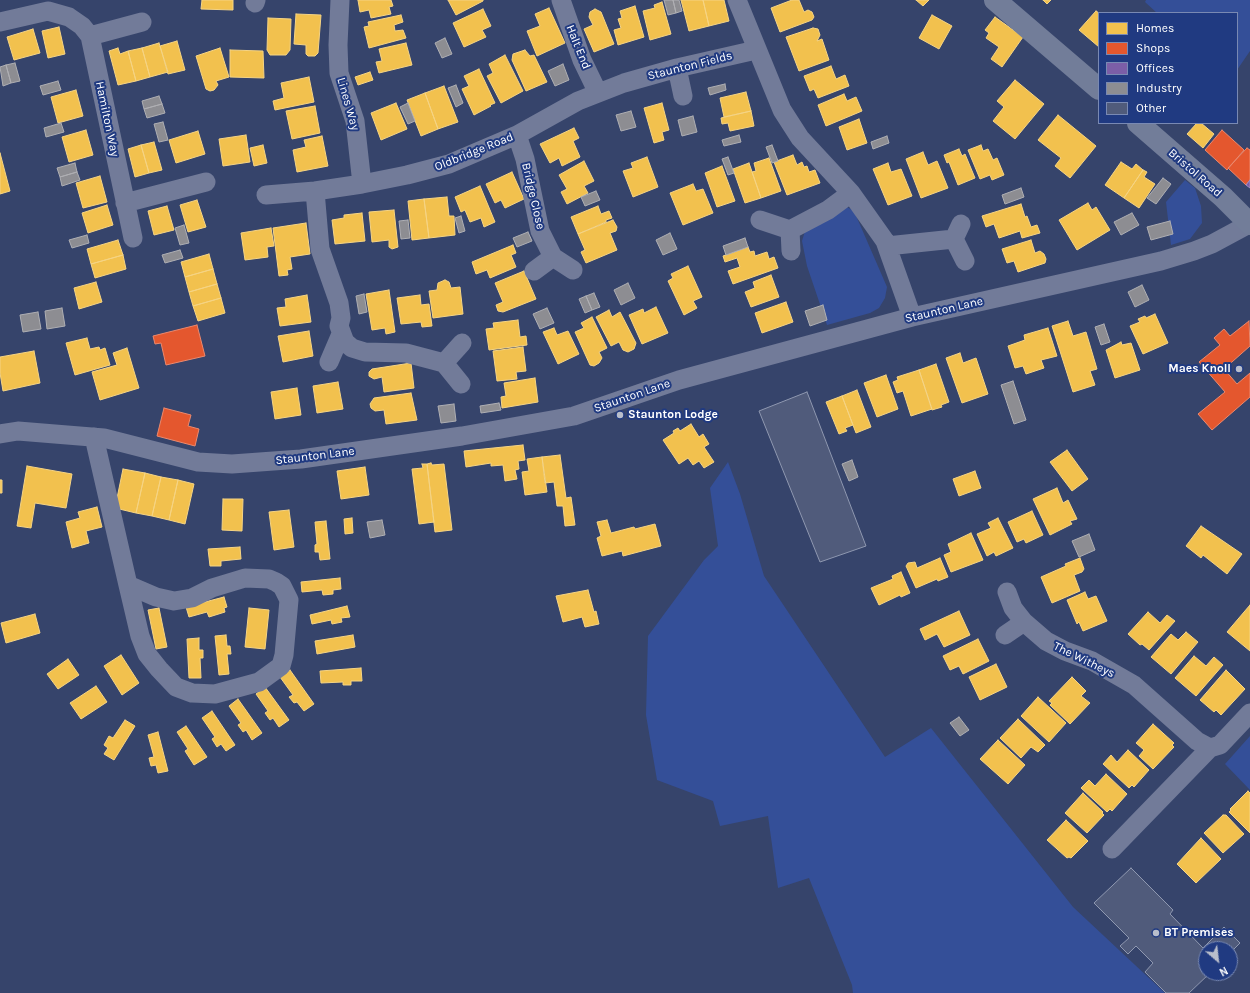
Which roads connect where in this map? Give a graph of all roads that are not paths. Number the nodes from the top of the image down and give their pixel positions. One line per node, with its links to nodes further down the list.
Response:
1 (340, 0): 17 (street, Lines Way)
2 (561, 0): 12 (street, Halt End)
3 (737, 0): 8 (street)
4 (1003, 3): 11 (highway)
5 (0, 22): 7 (street)
6 (142, 22): 7 (street)
7 (90, 36): 21 (street, Hamilton Way)
8 (756, 50): 9 (street, Staunton Fields); 19 (street)
9 (677, 68): 10 (street, Staunton Fields); 13 (street)
10 (624, 83): 12 (street, Oldbridge Road)
11 (1098, 88)
12 (598, 93): 15 (street, Oldbridge Road)
13 (683, 96)
14 (1139, 124): 23 (highway, Bristol Road)
15 (517, 135): 17 (street, Oldbridge Road); 28 (street, Bridge Close)
16 (206, 182): 21 (street)
17 (362, 184): 18 (street, Oldbridge Road)
18 (315, 191): 20 (street, Oldbridge Road); 33 (street)
19 (851, 193): 24 (street); 26 (street)
20 (266, 195)
21 (125, 203): 25 (street, Hamilton Way)
22 (760, 220): 24 (street)
23 (1250, 224): 32 (street, Staunton Lane)
24 (790, 230): 27 (street)
25 (133, 238)
26 (887, 246): 29 (street); 32 (street)
27 (791, 251)
28 (553, 257): 30 (street); 31 (street)
29 (965, 261)
30 (573, 270)
31 (534, 271)
32 (912, 317): 39 (street, Staunton Lane)
33 (341, 334): 35 (street); 36 (street)
34 (462, 343): 36 (street)
35 (328, 362)
36 (444, 363): 37 (street)
37 (461, 384)
38 (0, 434): 39 (street, Staunton Lane)
39 (94, 438): 40 (street)
40 (128, 585): 40 (street)
41 (1007, 592): 42 (street, The Witheys)
42 (1024, 622): 43 (street); 45 (street, The Witheys)
43 (1006, 635)
44 (1250, 713): 45 (street)
45 (1210, 748): 46 (street)
46 (1112, 849)

